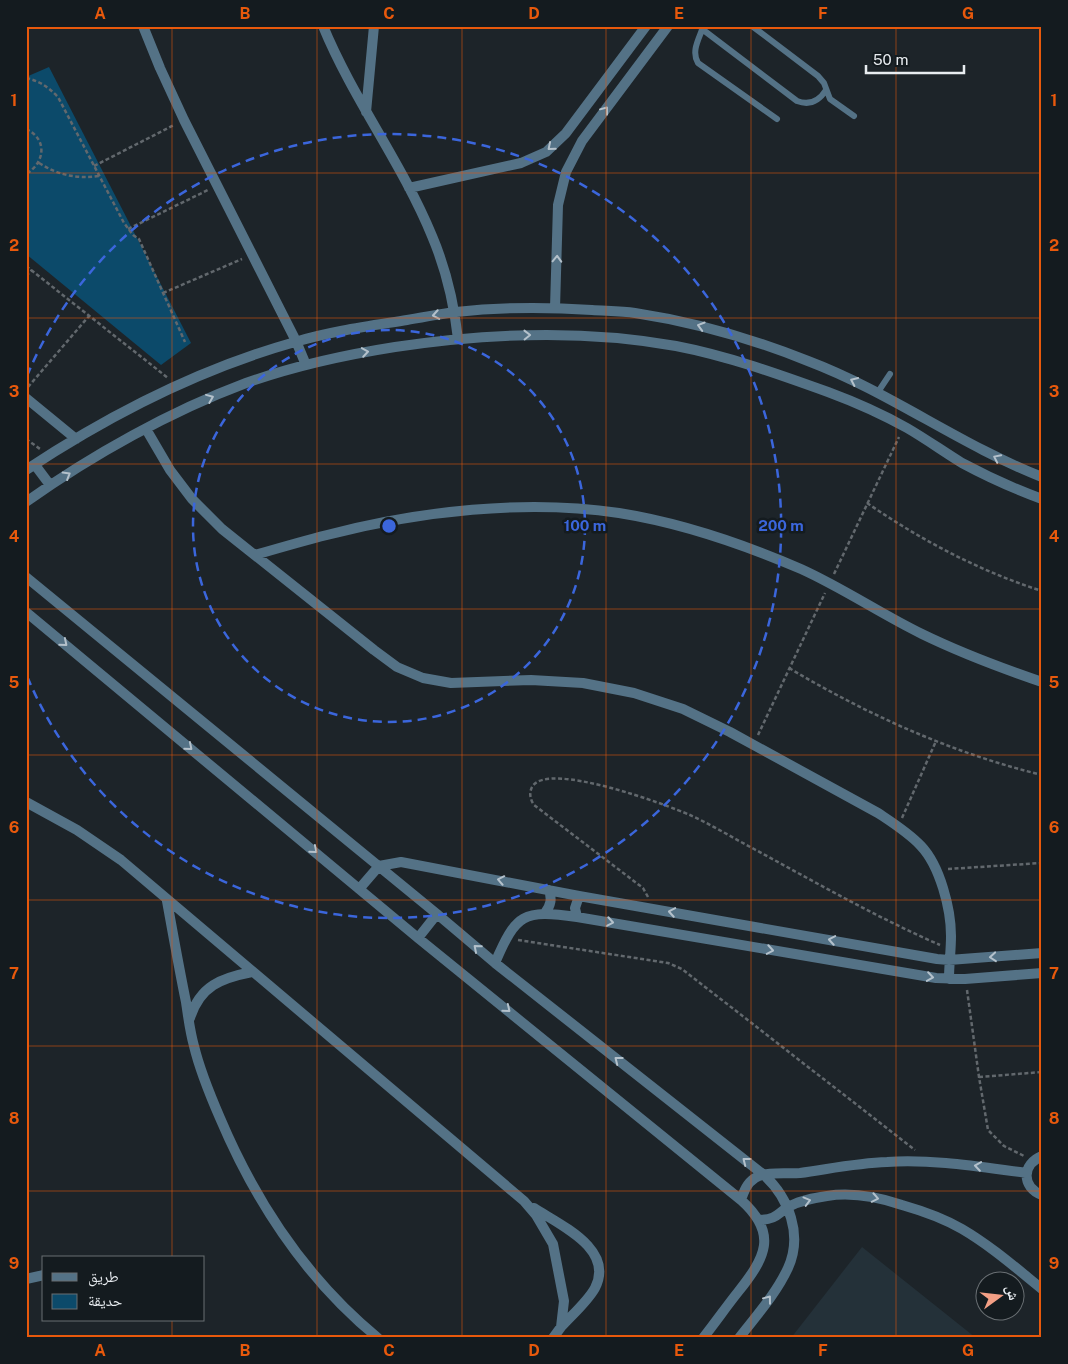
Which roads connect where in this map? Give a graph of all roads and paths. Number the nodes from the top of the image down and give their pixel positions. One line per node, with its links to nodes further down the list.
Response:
1 (143, 26): 13 (street)
2 (322, 26): 10 (street)
3 (374, 26): 10 (street)
4 (646, 26): 20 (street, one-way to 20)
5 (668, 26): 27 (street, one-way to 5)
6 (752, 26): 9 (lane)
7 (703, 28): 9 (lane); 12 (lane)
8 (26, 78): 16 (path)
9 (826, 90): 11 (lane)
10 (366, 112): 20 (street)
11 (854, 116)
12 (778, 119)
13 (184, 120): 16 (path); 19 (street)
14 (26, 129): 15 (path)
15 (38, 163): 17 (path); 18 (path)
16 (94, 166): 18 (path)
17 (26, 174)
18 (99, 176): 21 (path)
19 (218, 185): 21 (path); 22 (street)
20 (409, 188): 28 (street)
21 (128, 229): 26 (path)
22 (253, 255): 26 (path); 31 (street)
23 (26, 266): 24 (path)
24 (32, 270): 25 (path); 29 (path)
25 (26, 276)
26 (163, 293): 32 (path)
27 (555, 308): 28 (street); 37 (street, one-way to 27)
28 (455, 312): 30 (street); 31 (street, one-way to 31)
29 (89, 316): 35 (path); 36 (path)
30 (458, 339): 33 (street, one-way to 30); 44 (street, one-way to 44)
31 (296, 341): 33 (street); 35 (street)
32 (185, 342)
33 (306, 365): 39 (street, one-way to 33)
34 (890, 374): 37 (lane)
35 (177, 385): 40 (street)
36 (26, 389)
37 (878, 392): 42 (street, one-way to 37)
38 (26, 398): 40 (street)
39 (146, 429): 43 (street, one-way to 39); 47 (street)
40 (76, 439): 41 (street)
41 (31, 467): 43 (street)
42 (1042, 477)
43 (50, 484): 45 (street)
44 (1042, 499)
45 (26, 502)
46 (867, 503): 49 (path)
47 (255, 555): 52 (street); 56 (street)
48 (26, 577): 58 (street)
49 (1042, 591)
50 (26, 612): 60 (street, one-way to 60)
51 (789, 668): 53 (path)
52 (1042, 682)
53 (936, 741): 54 (path); 56 (path)
54 (1042, 775)
55 (28, 804): 63 (street)
56 (898, 826): 59 (street)
57 (1042, 863): 59 (path)
58 (379, 866): 60 (street); 61 (street, one-way to 58); 66 (street)
59 (937, 870): 71 (street)
60 (360, 888): 68 (street)
61 (549, 890): 62 (street); 65 (street)
62 (580, 896): 64 (street); 67 (street)
63 (167, 901): 73 (street); 77 (street)
64 (649, 908): 71 (street, one-way to 64); 71 (path)
65 (545, 913): 67 (street); 69 (street)
66 (437, 914): 68 (street); 72 (street, one-way to 66)
67 (577, 917): 75 (street, one-way to 75)
68 (418, 938): 85 (street, one-way to 85)
69 (506, 938): 72 (street); 81 (path)
70 (1042, 952): 71 (street, one-way to 71)
71 (950, 954): 75 (street)
72 (495, 964): 83 (street, one-way to 72)
73 (252, 972): 77 (street); 86 (street)
74 (1042, 973): 76 (street)
75 (948, 979): 76 (street)
76 (965, 979): 79 (path)
77 (189, 1022): 93 (street)
78 (1042, 1072): 79 (path)
79 (979, 1077): 80 (path)
80 (1038, 1157): 82 (street)
81 (930, 1162): 82 (street, one-way to 81); 83 (street)
82 (1027, 1173): 84 (street)
83 (764, 1174): 85 (street); 87 (street)
84 (1042, 1195)
85 (741, 1200): 88 (street)
86 (524, 1201): 92 (street); 92 (street)
87 (788, 1207): 88 (street); 91 (street, one-way to 91); 96 (street, one-way to 87)
88 (760, 1220): 95 (street)
89 (42, 1275): 90 (street)
90 (26, 1279)
91 (1042, 1289)
92 (561, 1327): 94 (street)
93 (378, 1338)
94 (553, 1338)
95 (703, 1338)
96 (739, 1338)

